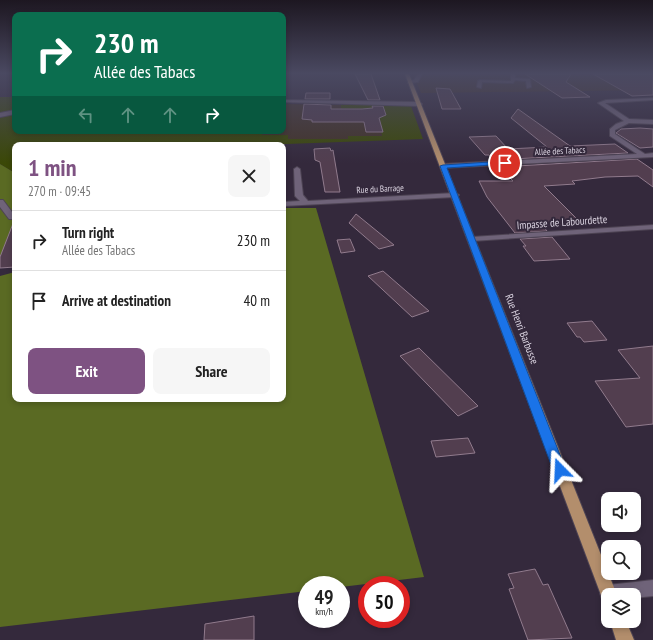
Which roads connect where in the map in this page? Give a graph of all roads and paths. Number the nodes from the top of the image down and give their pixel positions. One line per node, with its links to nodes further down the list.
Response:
1 (419, 104): 9 (main road, Rue Henri Barbusse)
2 (602, 104): 5 (street)
3 (12, 113): 4 (street)
4 (0, 115)
5 (628, 121): 6 (street); 7 (street)
6 (653, 122)
7 (643, 155): 8 (street, Allée des Tabacs); 9 (street, Allée des Tabacs)
8 (653, 155)
9 (443, 166): 11 (main road, Rue Henri Barbusse)
10 (297, 169): 13 (street)
11 (455, 195): 13 (street, Rue du Barrage); 19 (main road, Rue Henri Barbusse)
12 (0, 202): 16 (street)
13 (306, 203): 14 (street, Rue du Barrage)
14 (286, 204)
15 (0, 216): 17 (street)
16 (12, 216)
17 (12, 217)
18 (653, 227): 19 (street, Impasse de Labourdette)
19 (472, 239): 20 (main road, Rue Henri Barbusse)
20 (606, 588)
21 (653, 588): 22 (street)
22 (641, 590)
23 (621, 628): 24 (main road)
24 (625, 640)

